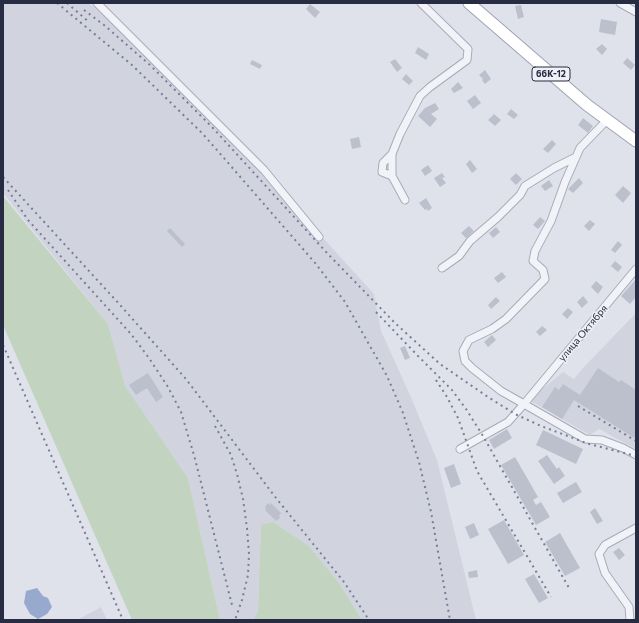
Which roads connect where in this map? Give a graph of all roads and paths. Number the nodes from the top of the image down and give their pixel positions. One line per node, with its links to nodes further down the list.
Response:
1 (97, 3): 12 (street)
2 (421, 3): 8 (street)
3 (469, 3): 6 (main road, 66К-12)
4 (620, 3): 5 (street)
5 (636, 12)
6 (607, 120): 7 (main road, 66К-12); 9 (street)
7 (636, 141)
8 (392, 154): 10 (street); 10 (street)
9 (576, 157): 13 (street); 15 (street)
10 (392, 176): 11 (street)
11 (405, 200)
12 (320, 237)
13 (442, 268)
14 (636, 269): 15 (street, улица Октября)
15 (524, 404): 16 (street, улица Октября); 17 (street)
16 (460, 449)
17 (636, 455)
18 (636, 528): 19 (street)
19 (630, 620)

